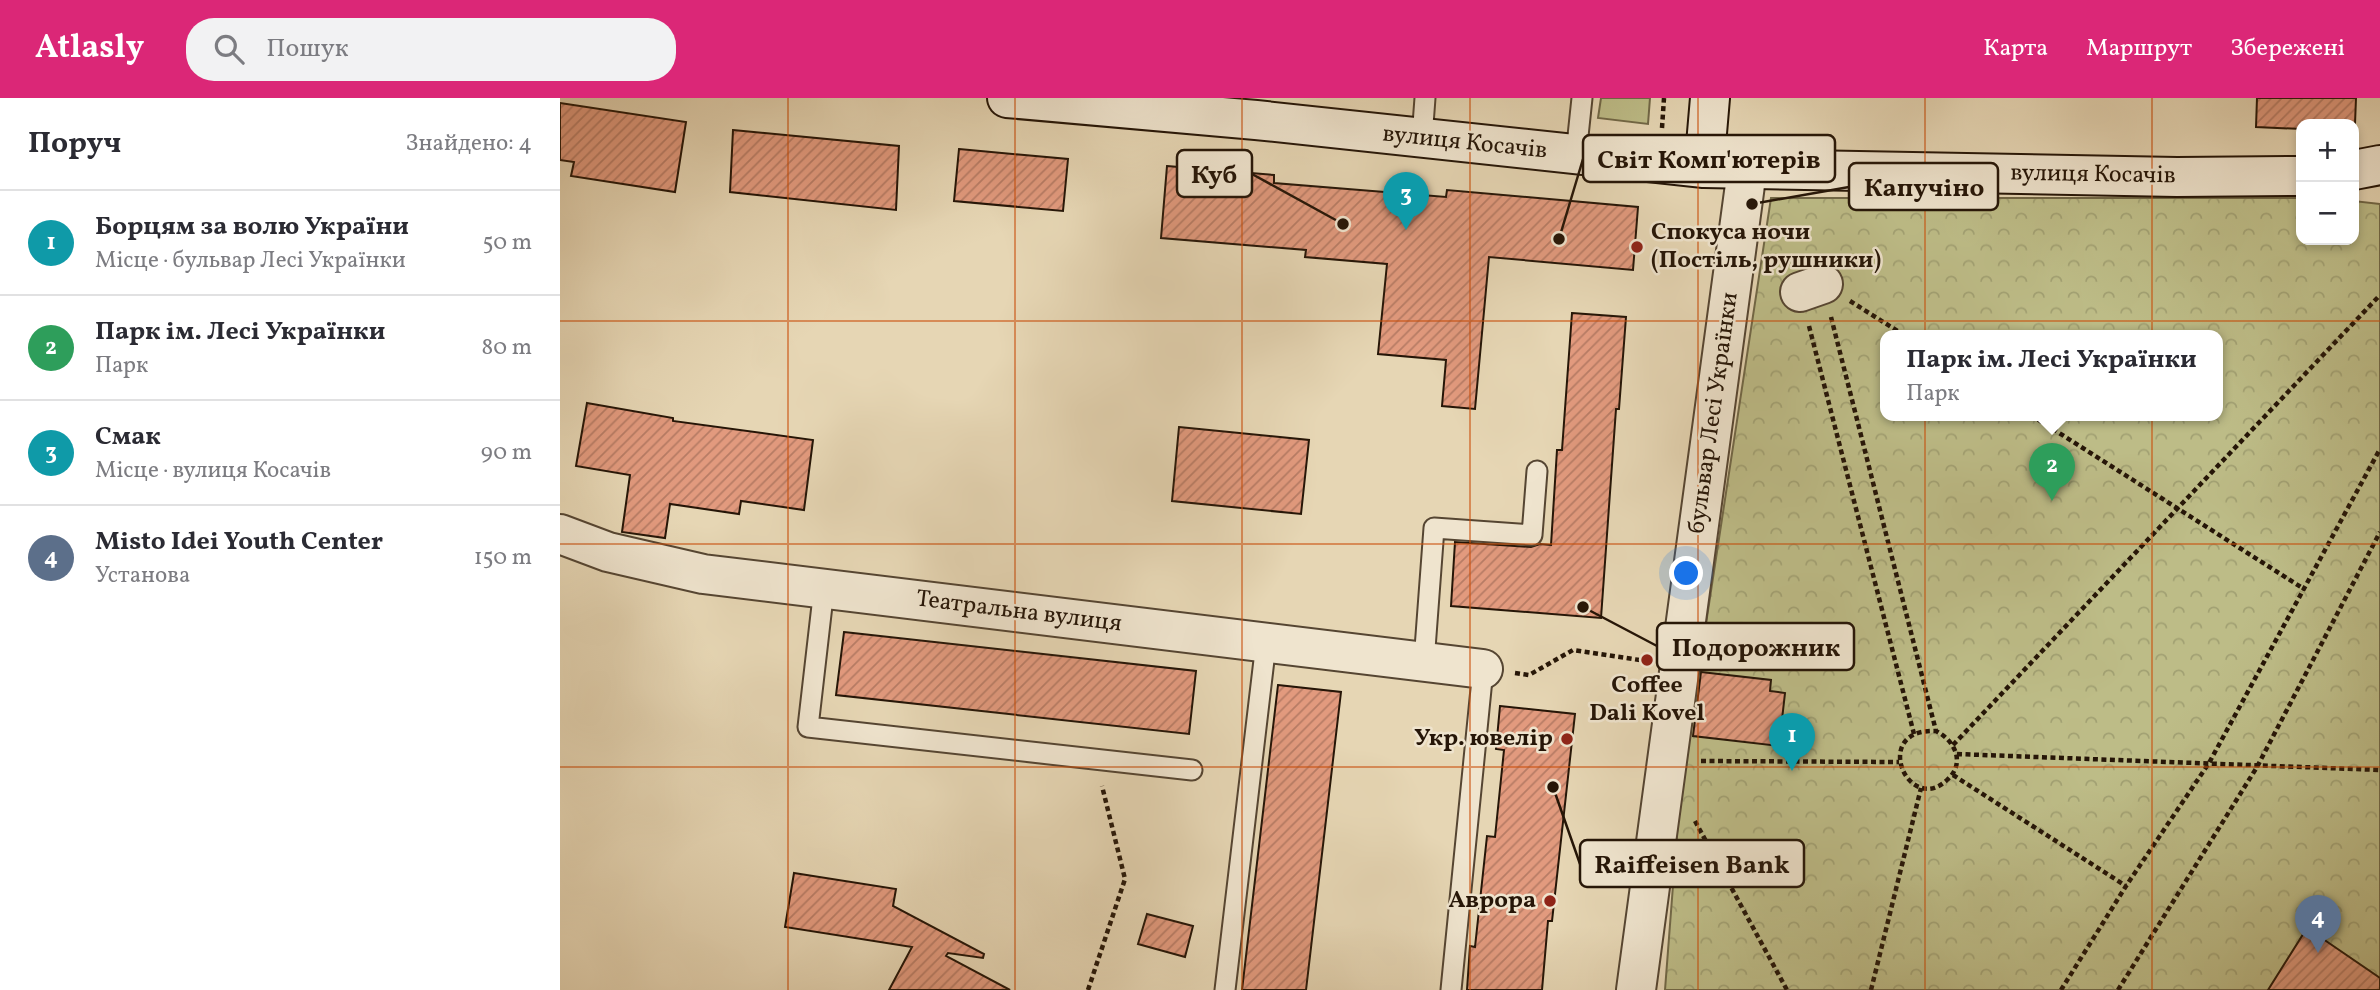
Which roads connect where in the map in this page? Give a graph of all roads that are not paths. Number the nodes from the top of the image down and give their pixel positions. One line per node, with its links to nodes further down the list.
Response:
1 (1007, 98): 5 (street, вулиця Косачів)
2 (1425, 98): 7 (lane)
3 (1582, 98): 8 (lane)
4 (1710, 98): 10 (street)
5 (1109, 103): 6 (street, вулиця Косачів)
6 (1257, 109): 7 (street, вулиця Косачів)
7 (1422, 138): 8 (street, вулиця Косачів)
8 (1576, 155): 10 (street, вулиця Косачів)
9 (2380, 165): 11 (street)
10 (1704, 168): 12 (street, вулиця Косачів)
11 (2359, 169)
12 (1747, 170): 13 (street, вулиця Косачів); 23 (street, бульвар Лесі Українки)
13 (2296, 176)
14 (1537, 471): 18 (lane)
15 (560, 534): 16 (street, Театральна вулиця)
16 (824, 589): 17 (street, Театральна вулиця); 20 (lane)
17 (1266, 643): 18 (street, Театральна вулиця); 21 (lane)
18 (1424, 662): 19 (street, Театральна вулиця)
19 (1483, 669): 22 (lane)
20 (1192, 770)
21 (1225, 990)
22 (1451, 990)
23 (1636, 990)

